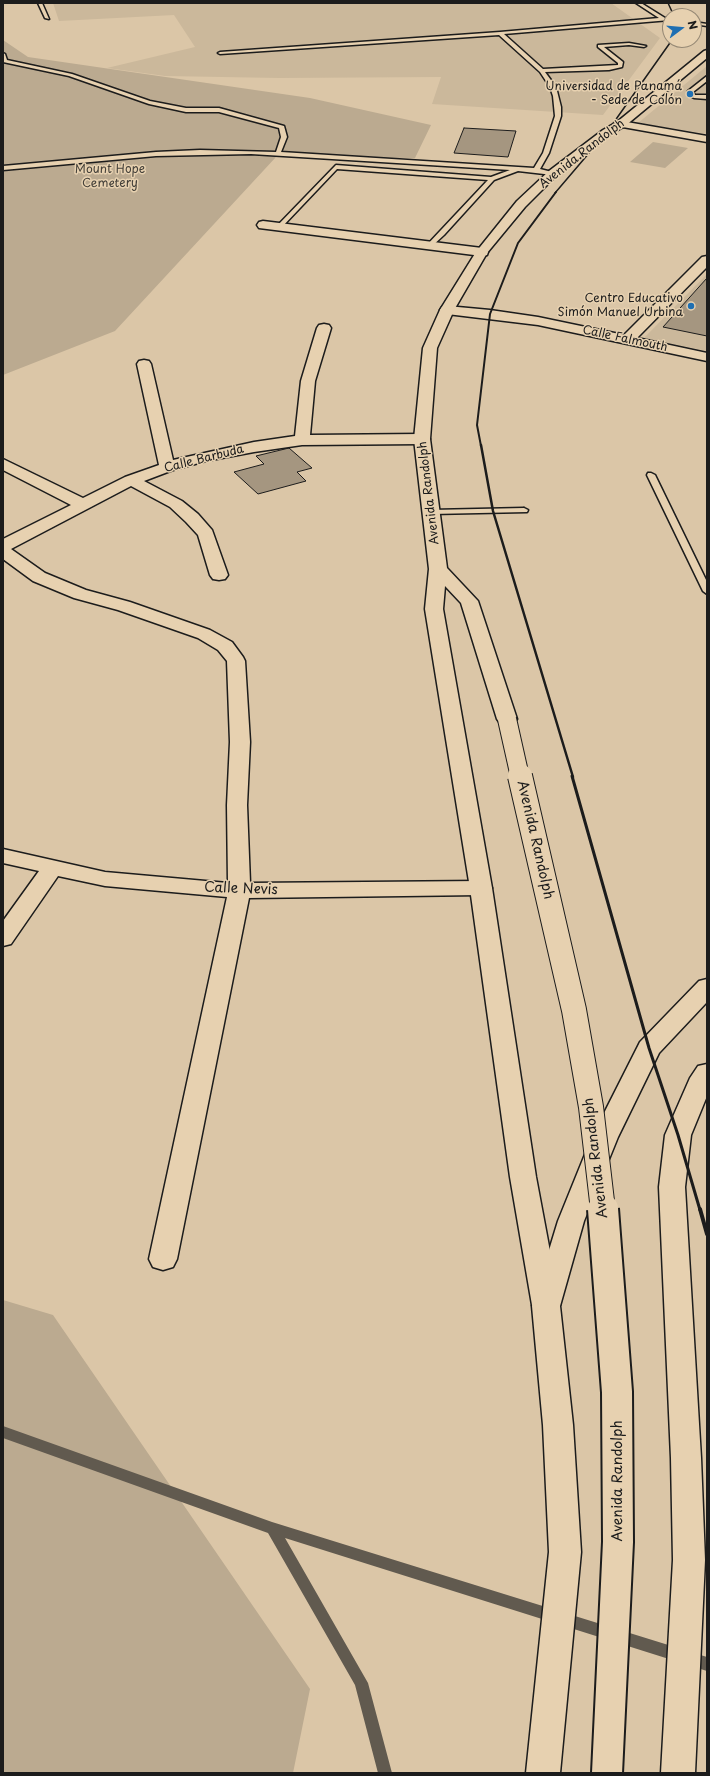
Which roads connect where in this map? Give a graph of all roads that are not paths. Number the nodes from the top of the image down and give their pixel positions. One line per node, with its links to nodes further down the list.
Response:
1 (40, 3): 4 (lane)
2 (638, 3): 3 (lane)
3 (662, 16)
4 (47, 18)
5 (662, 19): 6 (lane)
6 (500, 33): 8 (lane); 12 (lane)
7 (644, 46): 12 (lane)
8 (220, 53)
9 (707, 53): 15 (main road, Avenida Randolph)
10 (3, 54): 11 (lane)
11 (4, 62): 17 (lane)
12 (542, 70): 20 (lane)
13 (707, 78): 14 (lane)
14 (707, 97)
15 (621, 124): 16 (main road); 21 (main road, Avenida Randolph)
16 (707, 139)
17 (278, 153): 18 (lane); 19 (lane)
18 (3, 168)
19 (519, 169): 20 (lane); 22 (lane)
20 (536, 170): 21 (lane)
21 (553, 174): 26 (main road, Avenida Randolph)
22 (492, 179): 24 (lane); 25 (lane)
23 (263, 225): 24 (main road)
24 (279, 227): 25 (main road)
25 (429, 246): 26 (main road)
26 (482, 252): 28 (main road, Avenida Randolph)
27 (707, 260): 30 (main road)
28 (447, 310): 30 (main road, Calle Falmouth); 33 (main road, Avenida Randolph)
29 (324, 328): 34 (main road)
30 (628, 339): 31 (main road, Calle Falmouth)
31 (707, 357)
32 (144, 364): 36 (main road)
33 (422, 439): 34 (main road, Calle Barbuda); 41 (main road, Avenida Randolph)
34 (302, 440): 36 (main road, Calle Barbuda)
35 (3, 464): 39 (main road)
36 (167, 467): 38 (main road, Calle Barbuda)
37 (651, 474): 46 (lane)
38 (131, 480): 39 (main road, Calle Barbuda); 45 (main road)
39 (82, 504): 42 (main road, Calle Barbuda)
40 (524, 510): 41 (lane)
41 (431, 512): 44 (main road, Avenida Randolph)
42 (3, 546)
43 (3, 551): 50 (main road)
44 (438, 569): 49 (main road, Avenida Randolph); 57 (main road, Avenida Randolph, bridge)
45 (219, 575)
46 (707, 591)
47 (3, 856): 48 (main road, Calle Nevis)
48 (54, 867): 50 (main road, Calle Nevis); 51 (main road)
49 (481, 888): 50 (main road, Calle Nevis); 55 (main road, Avenida Randolph)
50 (239, 891): 54 (main road)
51 (3, 938)
52 (707, 987): 55 (main road)
53 (707, 1073): 58 (main road)
54 (163, 1258)
55 (546, 1306): 56 (main road, Avenida Randolph)
56 (543, 1773)
57 (608, 1773)
58 (678, 1773)

